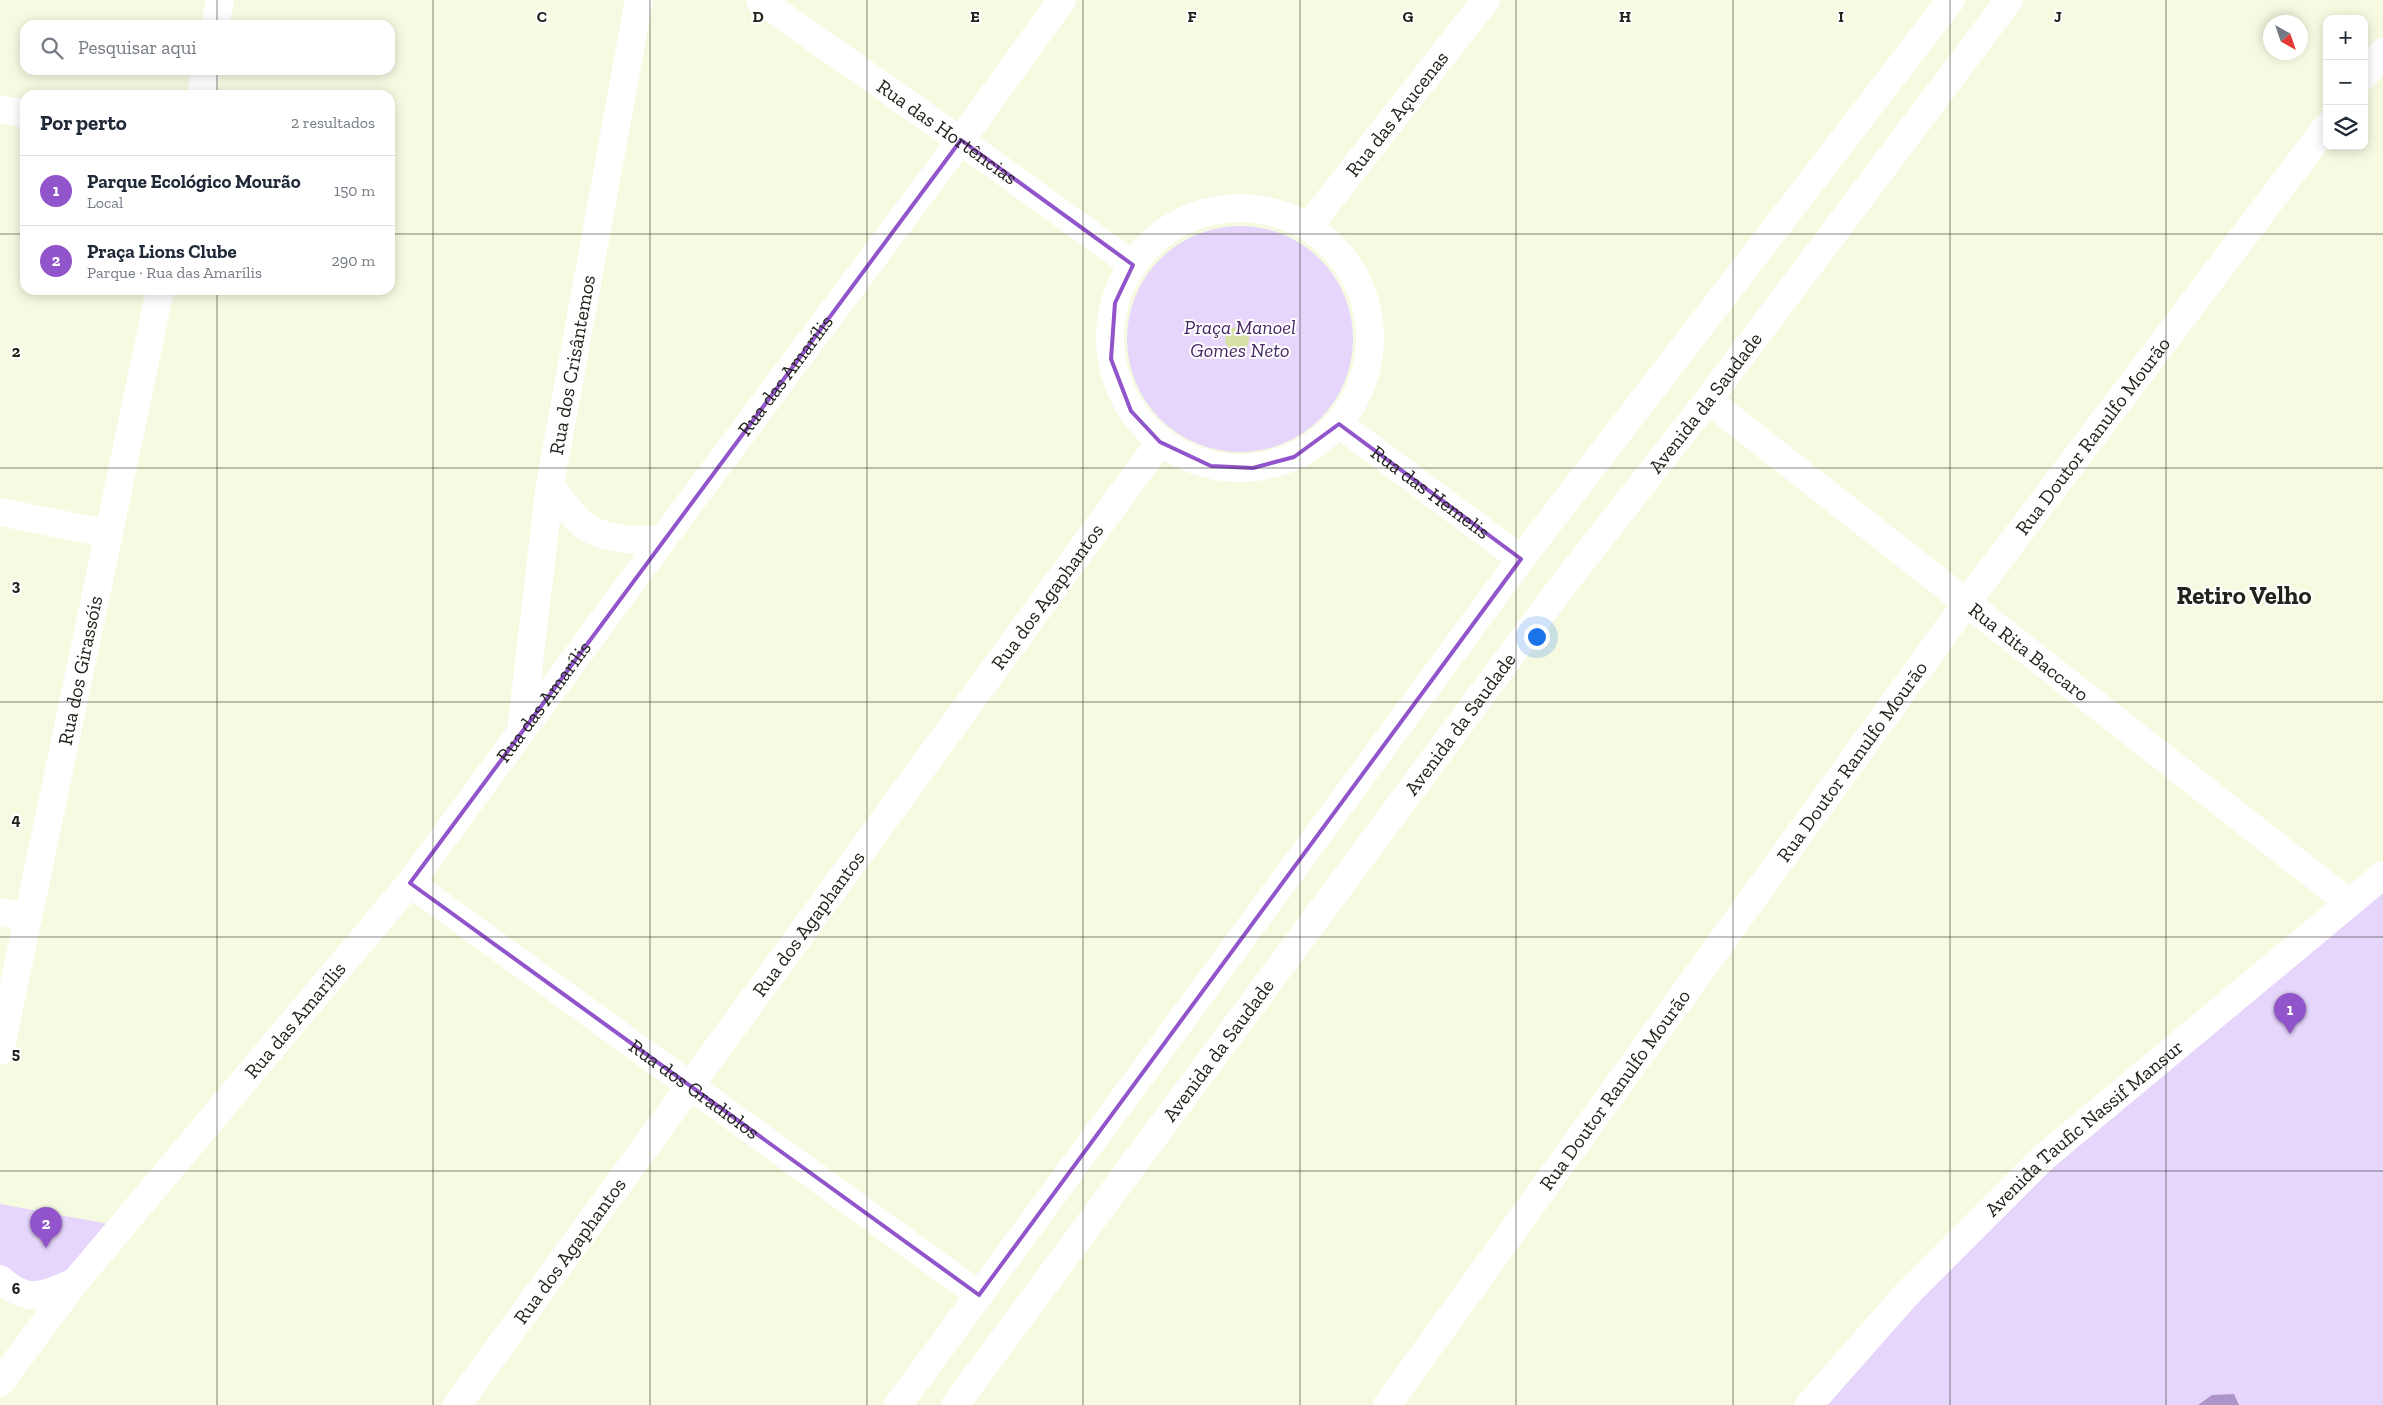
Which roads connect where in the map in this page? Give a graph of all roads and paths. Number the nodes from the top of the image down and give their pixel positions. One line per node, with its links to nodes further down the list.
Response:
1 (220, 0): 8 (street)
2 (639, 0): 23 (street, Rua dos Crisântemos)
3 (760, 0): 16 (street, Rua das Hortências)
4 (1062, 0): 16 (street, Rua das Amarílis)
5 (1486, 0): 17 (street, Rua das Açucenas)
6 (1951, 0): 27 (street)
7 (2009, 0): 20 (street, Avenida da Saudade)
8 (216, 20)
9 (2383, 52): 10 (street)
10 (2368, 71)
11 (205, 75): 12 (street)
12 (202, 90)
13 (0, 109): 14 (street)
14 (20, 113)
15 (2323, 131): 28 (street, Rua Doutor Ranulfo Mourão)
16 (961, 140): 18 (street, Rua das Hortências); 26 (street, Rua das Amarílis)
17 (1308, 227): 18 (street); 21 (street)
18 (1133, 265): 22 (street)
19 (159, 295): 25 (street, Rua dos Girassóis)
20 (1708, 400): 28 (street, Rua Rita Baccaro); 43 (street, Avenida da Saudade)
21 (1339, 424): 22 (street); 27 (street, Rua das Hemelis)
22 (1160, 442): 36 (street, Rua dos Agaphantos)
23 (550, 485): 26 (street); 29 (street, Rua dos Crisântemos)
24 (0, 512): 25 (street)
25 (109, 534): 34 (street, Rua dos Girassóis)
26 (663, 539): 29 (street, Rua das Amarílis)
27 (1521, 559): 39 (street)
28 (1966, 602): 32 (street, Rua Rita Baccaro); 44 (street, Rua Doutor Ranulfo Mourão)
29 (521, 732): 31 (street, Rua das Amarílis)
30 (2383, 875): 32 (street, Avenida Taufic Nassif Mansur)
31 (410, 883): 36 (street, Rua dos Gradiolos); 38 (street, Rua das Amarílis)
32 (2349, 903): 45 (street, Avenida Taufic Nassif Mansur)
33 (0, 912): 34 (street)
34 (28, 918): 35 (street, Rua dos Girassóis)
35 (0, 1052)
36 (690, 1086): 39 (street, Rua dos Gradiolos); 41 (street, Rua dos Agaphantos)
37 (0, 1279): 38 (street)
38 (75, 1282): 40 (street, Rua das Amarílis)
39 (979, 1295): 42 (street)
40 (1, 1381)
41 (458, 1405)
42 (898, 1405)
43 (954, 1405)
44 (1387, 1405)
45 (1809, 1405)

